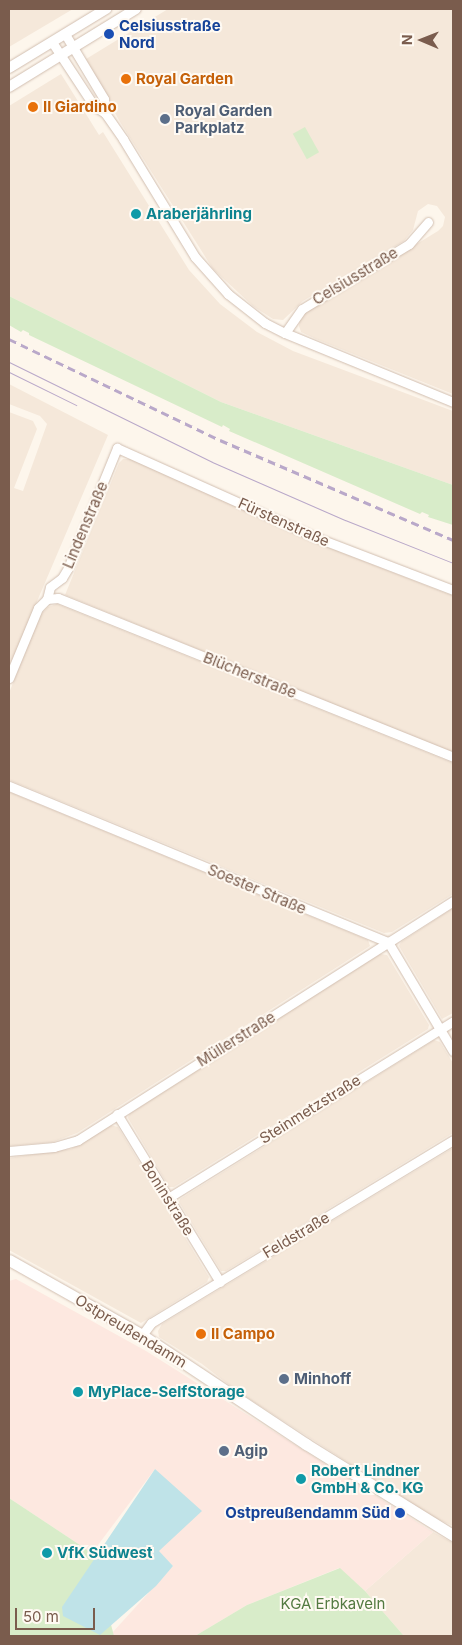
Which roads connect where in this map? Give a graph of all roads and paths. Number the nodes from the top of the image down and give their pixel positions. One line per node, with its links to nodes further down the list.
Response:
1 (106, 9): 3 (street)
2 (136, 9): 5 (street)
3 (65, 34): 4 (street); 5 (street)
4 (52, 42): 6 (street); 7 (street)
5 (74, 47): 6 (street); 9 (street)
6 (61, 55): 8 (street); 9 (street)
7 (9, 68)
8 (9, 86)
9 (105, 113): 11 (street)
10 (428, 222): 11 (street, Celsiusstraße)
11 (285, 333): 12 (street)
12 (453, 402)
13 (117, 448): 14 (street, Fürstenstraße); 15 (street, Lindenstraße)
14 (453, 590)
15 (47, 599): 16 (street, Lindenstraße); 17 (street, Blücherstraße)
16 (9, 678)
17 (453, 757)
18 (9, 786): 20 (street, Soester Straße)
19 (453, 901): 20 (street, Müllerstraße)
20 (388, 942): 22 (street); 24 (street, Müllerstraße)
21 (453, 1021): 22 (street, Steinmetzstraße)
22 (440, 1029): 23 (street); 27 (street, Steinmetzstraße)
23 (453, 1052)
24 (116, 1114): 26 (street, Müllerstraße); 27 (street, Boninstraße)
25 (453, 1140): 29 (street, Feldstraße)
26 (9, 1151)
27 (168, 1198): 29 (street, Boninstraße)
28 (9, 1260): 30 (main road, Ostpreußendamm)
29 (220, 1282): 30 (street, Feldstraße)
30 (142, 1335): 31 (main road, Ostpreußendamm)
31 (453, 1535)

